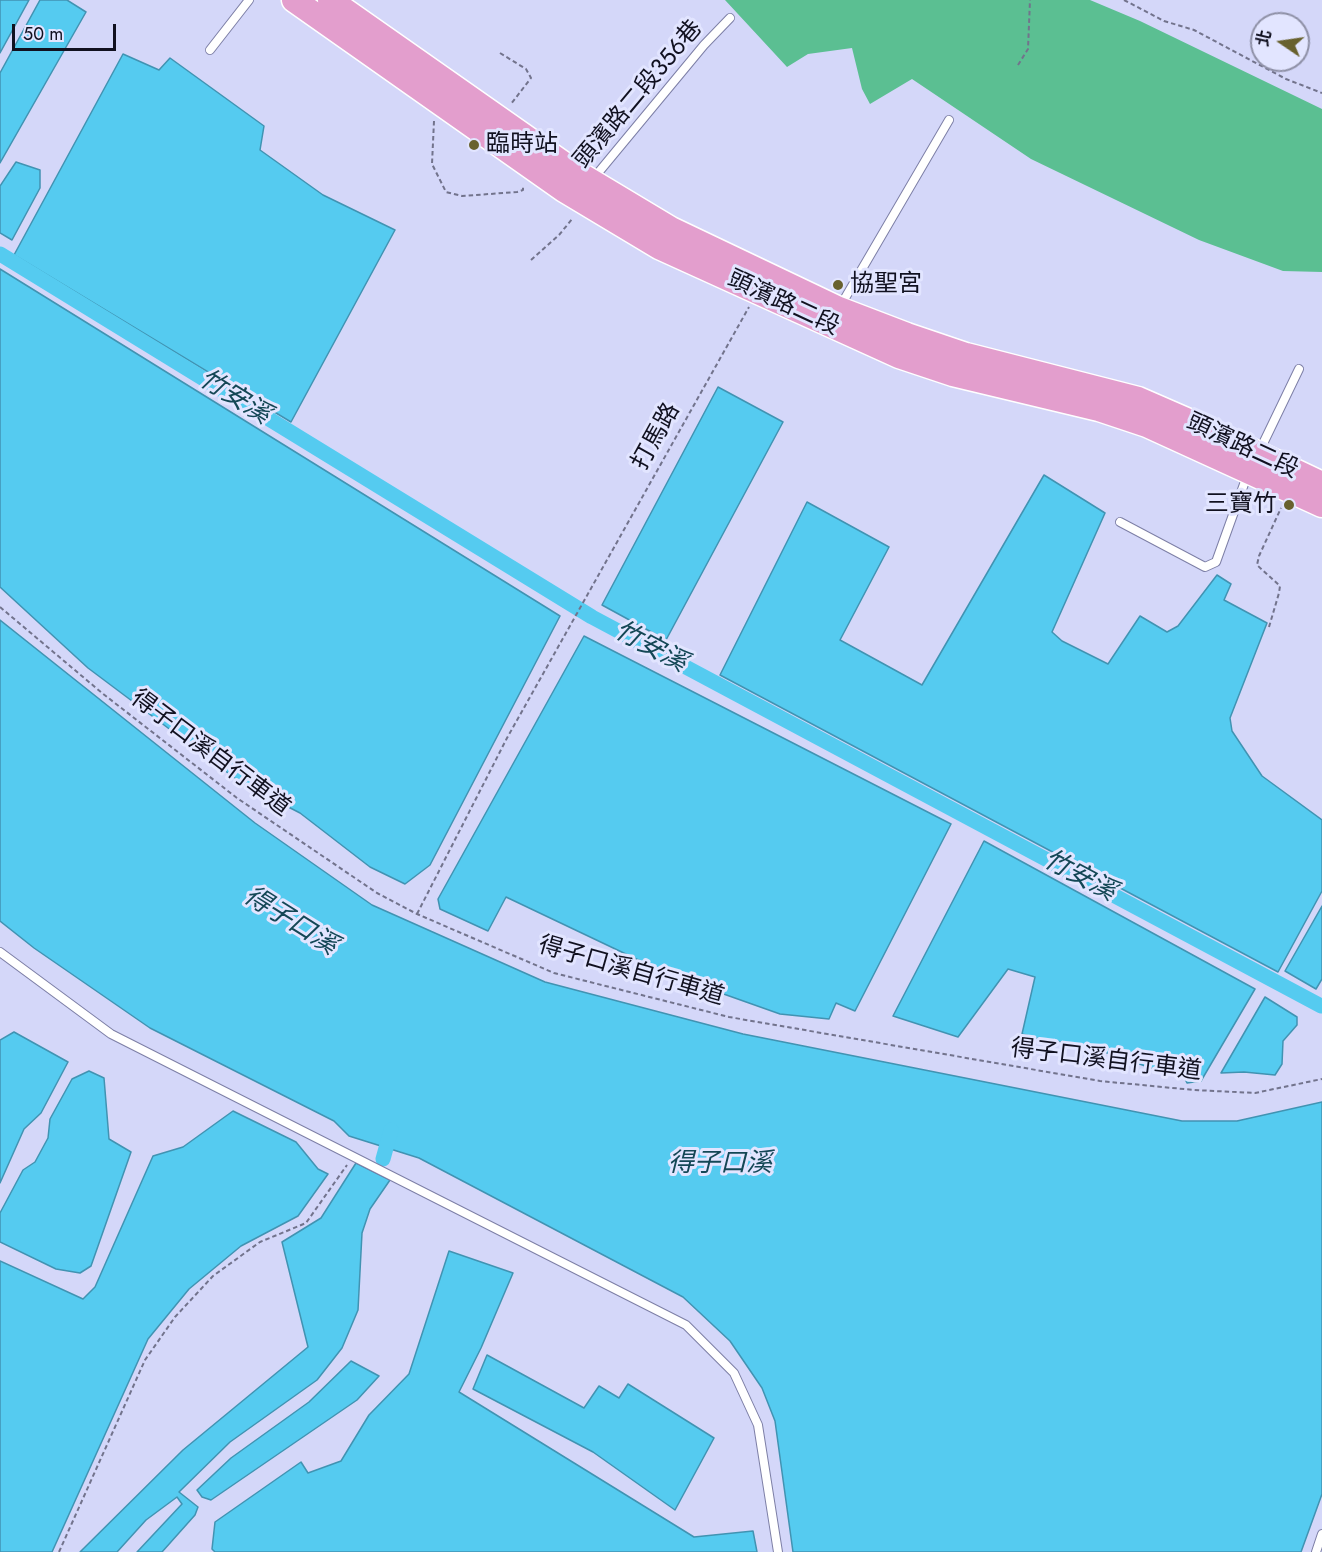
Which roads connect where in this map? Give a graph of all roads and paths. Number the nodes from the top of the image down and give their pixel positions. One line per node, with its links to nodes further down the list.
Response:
1 (249, 0): 7 (lane)
2 (330, 0): 8 (main road, 頭濱路二段)
3 (1030, 0): 10 (path)
4 (1124, 0): 11 (path)
5 (301, 2): 8 (main road, 頭濱路二段)
6 (730, 18): 16 (lane, 頭濱路二段356巷)
7 (210, 50)
8 (386, 50): 12 (main road, 頭濱路二段); 13 (main road, 頭濱路二段)
9 (500, 53): 13 (path)
10 (1018, 65)
11 (1322, 93)
12 (435, 98): 15 (main road, 頭濱路二段); 15 (path)
13 (500, 118): 16 (main road, 頭濱路二段)
14 (949, 120): 19 (lane)
15 (524, 162): 16 (main road, 頭濱路二段)
16 (585, 195): 17 (path); 18 (main road, 頭濱路二段); 19 (main road, 頭濱路二段)
17 (531, 260)
18 (758, 291): 19 (main road, 頭濱路二段); 28 (path, 打馬路)
19 (835, 317): 21 (main road, 頭濱路二段)
20 (1299, 369): 21 (lane)
21 (1253, 462): 22 (main road, 頭濱路二段); 23 (main road, 頭濱路二段); 25 (lane)
22 (1322, 484)
23 (1289, 490): 24 (main road, 頭濱路二段); 27 (path)
24 (1322, 505)
25 (1120, 522)
26 (0, 607): 28 (path, 得子口溪自行車道)
27 (1269, 627)
28 (417, 914): 30 (path, 得子口溪自行車道)
29 (0, 952): 31 (lane)
30 (1322, 1079)
31 (353, 1157): 33 (path); 34 (lane)
32 (1322, 1534): 35 (lane)
33 (59, 1552)
34 (778, 1552)
35 (1316, 1552)

